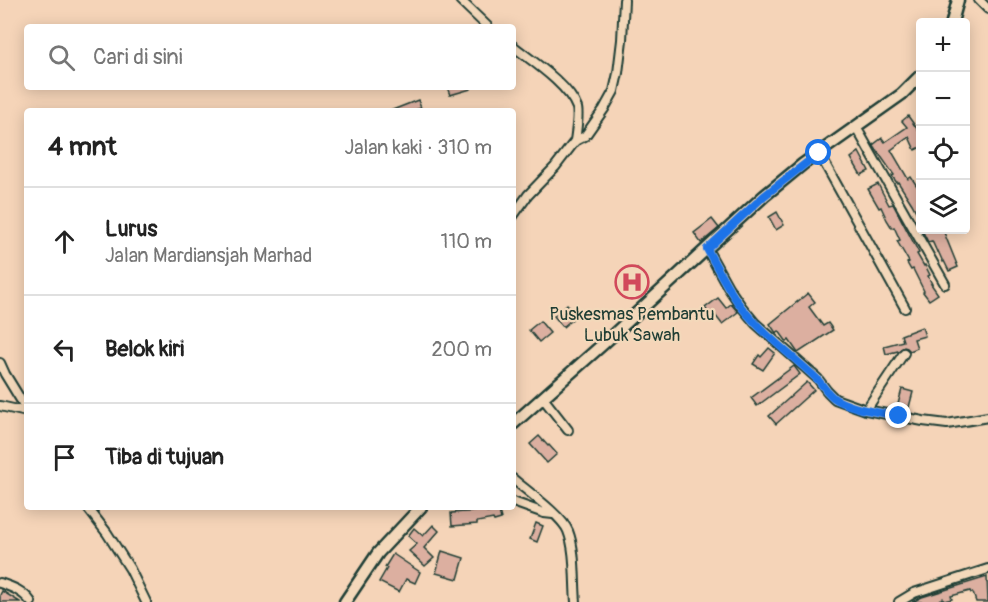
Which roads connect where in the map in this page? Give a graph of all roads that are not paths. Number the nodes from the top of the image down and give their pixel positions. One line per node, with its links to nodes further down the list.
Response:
1 (460, 0): 7 (street)
2 (624, 0): 11 (street)
3 (958, 0): 6 (street)
4 (979, 0): 5 (street)
5 (988, 9)
6 (952, 18)
7 (486, 24)
8 (516, 48): 11 (street)
9 (916, 81): 10 (street)
10 (856, 127): 12 (street); 15 (street)
11 (575, 141): 13 (street)
12 (819, 153): 14 (street); 16 (street)
13 (516, 212)
14 (707, 249): 19 (street); 23 (street)
15 (945, 284)
16 (905, 308)
17 (904, 353): 23 (street)
18 (0, 363): 21 (street)
19 (543, 398): 25 (street); 26 (street)
20 (0, 406): 22 (street)
21 (24, 406)
22 (24, 410)
23 (867, 410): 24 (street)
24 (988, 417)
25 (516, 421)
26 (568, 430)
27 (516, 481): 31 (street)
28 (516, 503): 31 (street)
29 (89, 510): 35 (street)
30 (418, 510): 36 (street)
31 (554, 513): 37 (street)
32 (988, 569): 38 (street)
33 (0, 583): 34 (street)
34 (31, 602)
35 (146, 602)
36 (345, 602)
37 (576, 602)
38 (899, 602)

